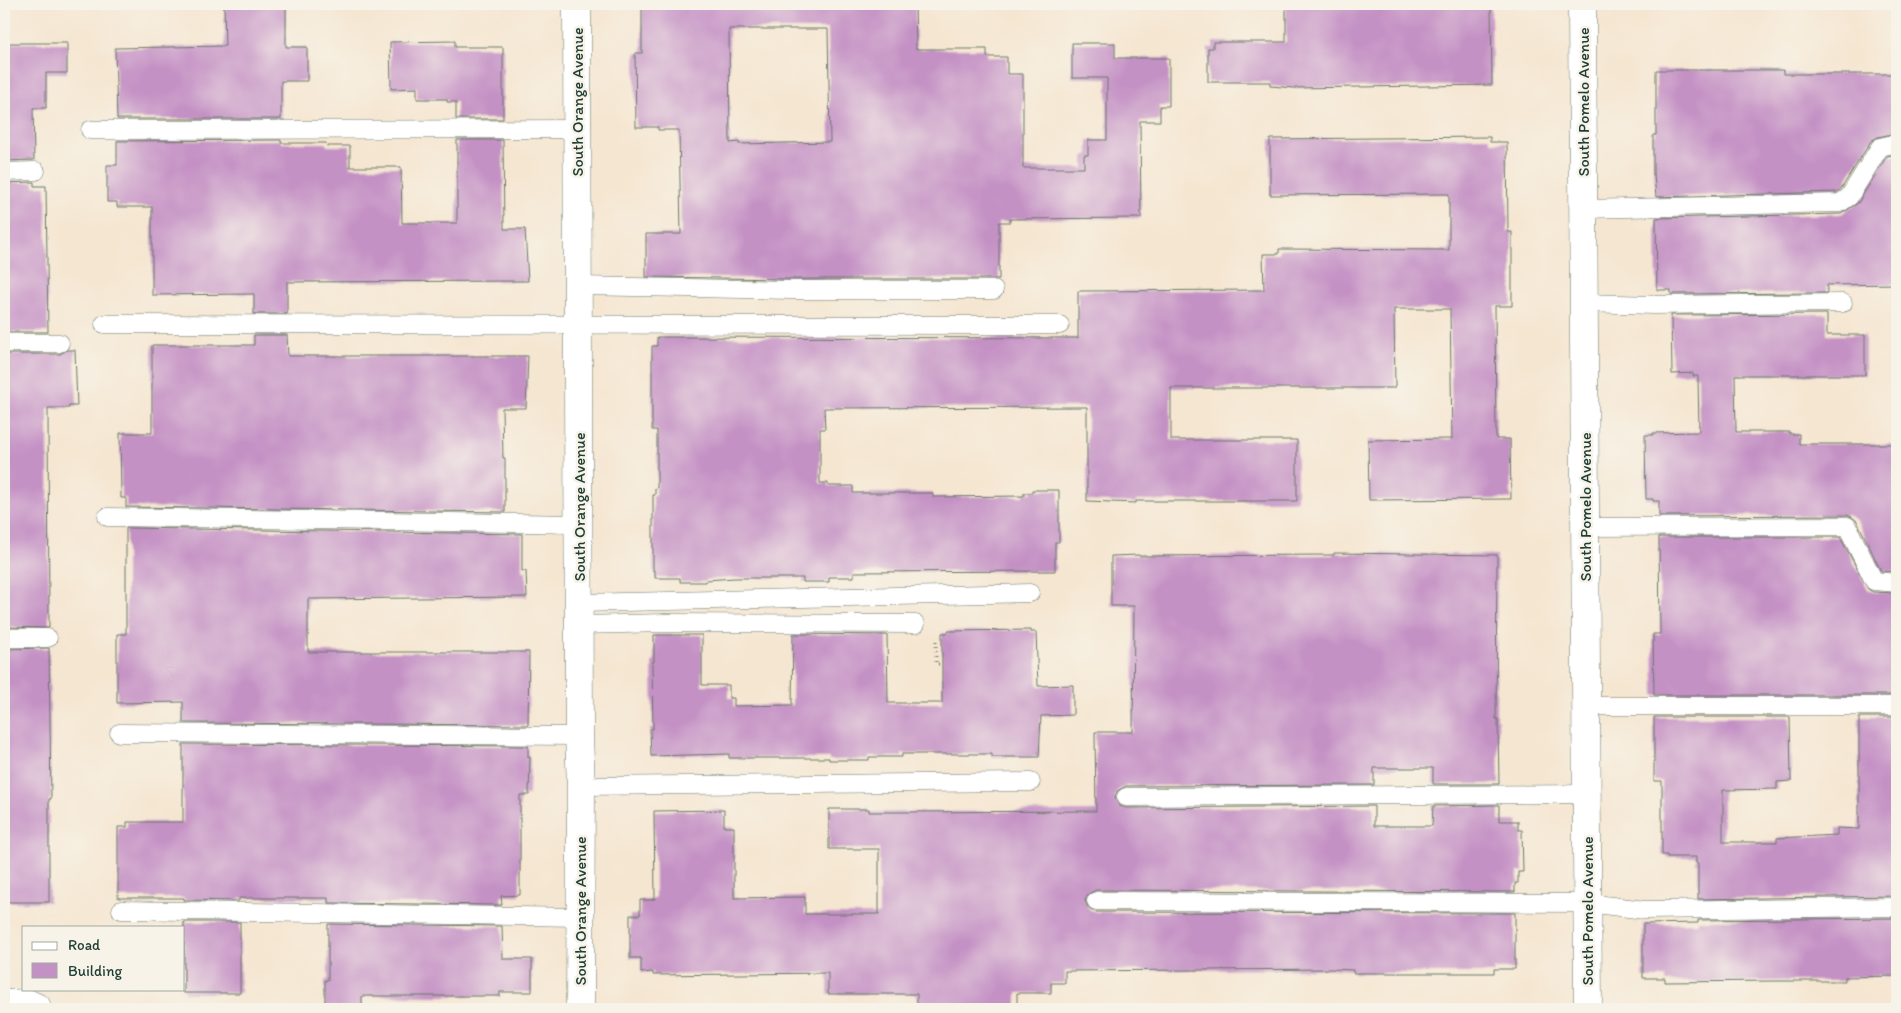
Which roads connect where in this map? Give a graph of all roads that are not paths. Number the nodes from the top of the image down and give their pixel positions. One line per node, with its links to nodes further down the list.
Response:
1 (577, 4): 3 (street, South Orange Avenue)
2 (1582, 4): 8 (street, South Pomelo Avenue)
3 (577, 129): 4 (lane); 9 (street, South Orange Avenue)
4 (90, 130)
5 (1897, 143): 8 (lane)
6 (36, 171): 7 (lane)
7 (4, 172)
8 (1584, 210): 11 (street, South Pomelo Avenue)
9 (578, 286): 10 (lane); 14 (street, South Orange Avenue)
10 (994, 290)
11 (1584, 303): 12 (lane); 20 (street, South Pomelo Avenue)
12 (1843, 303)
13 (104, 324): 14 (lane)
14 (578, 324): 15 (lane); 19 (street, South Orange Avenue)
15 (1060, 325)
16 (4, 343): 17 (lane)
17 (60, 343)
18 (107, 517): 19 (lane)
19 (579, 524): 23 (street, South Orange Avenue)
20 (1585, 528): 21 (lane); 27 (street, South Pomelo Avenue)
21 (1897, 583)
22 (1030, 593): 23 (lane)
23 (579, 614): 24 (lane); 30 (street, South Orange Avenue)
24 (916, 624)
25 (4, 638): 26 (lane)
26 (48, 638)
27 (1586, 706): 28 (lane); 33 (street, South Pomelo Avenue)
28 (1897, 706)
29 (119, 733): 30 (lane)
30 (579, 736): 32 (street, South Orange Avenue)
31 (1031, 782): 32 (lane)
32 (582, 786): 39 (street, South Orange Avenue)
33 (1586, 794): 34 (lane); 36 (street, South Pomelo Avenue)
34 (1126, 797)
35 (1096, 901): 36 (lane)
36 (1587, 902): 37 (lane); 43 (street, South Pomelo Avenue)
37 (1897, 907)
38 (121, 910): 39 (lane)
39 (580, 918): 42 (street, South Orange Avenue)
40 (4, 999): 41 (lane)
41 (42, 1009)
42 (580, 1009)
43 (1588, 1009)

